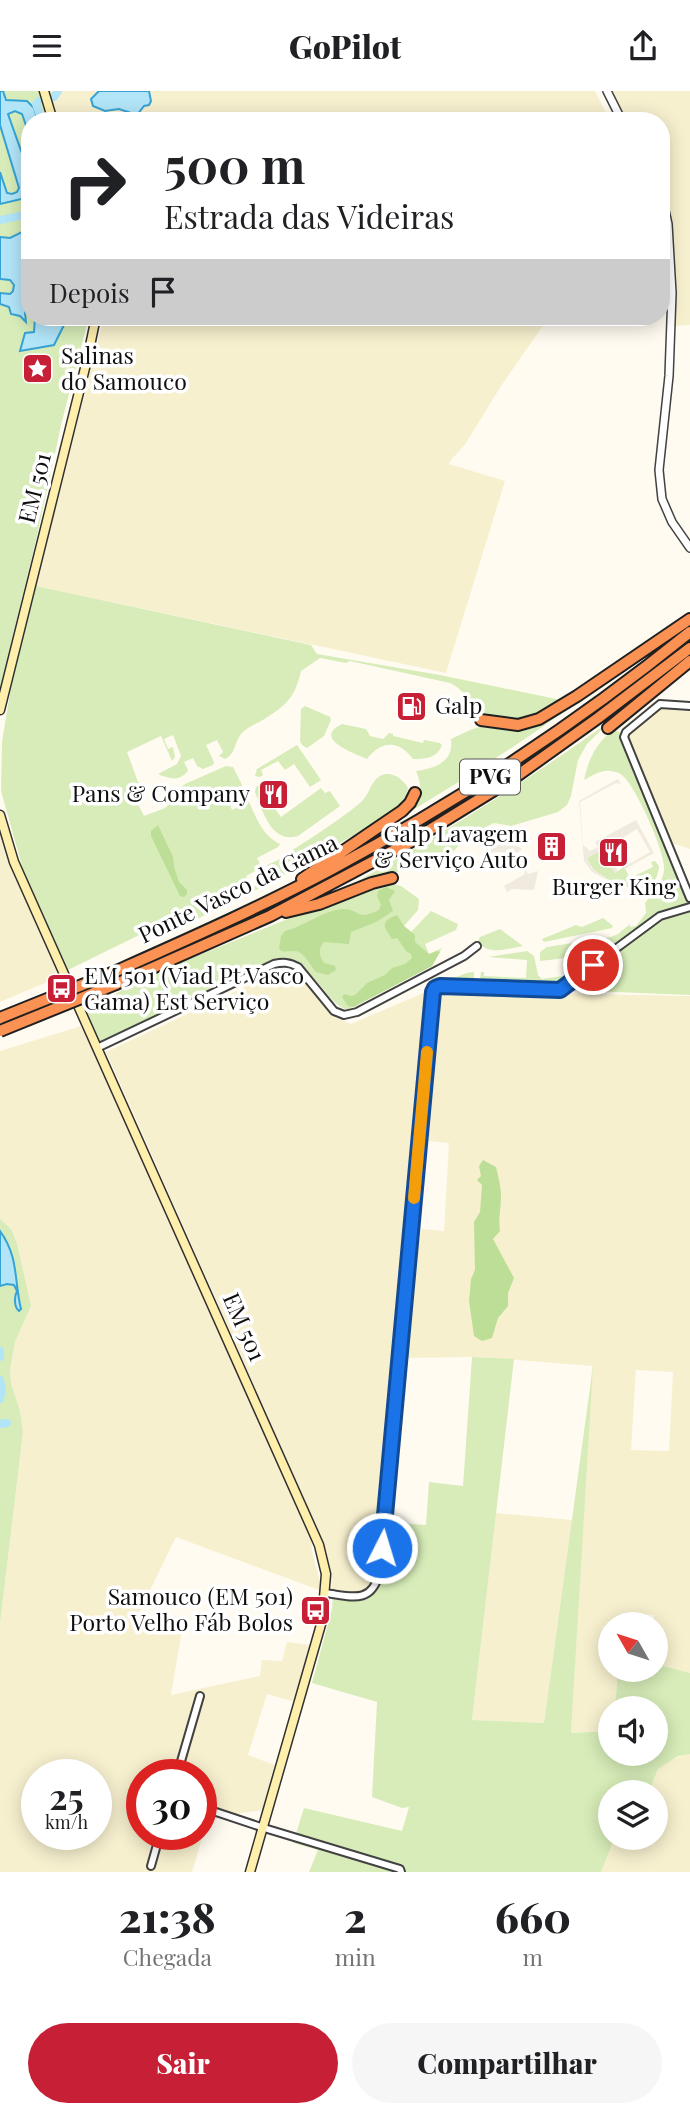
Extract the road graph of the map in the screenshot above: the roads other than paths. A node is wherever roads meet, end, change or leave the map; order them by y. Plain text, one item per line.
1 (44, 91) edge
2 (607, 91) edge
3 (50, 112) edge
4 (618, 112) edge
5 (670, 258) edge
6 (94, 326) edge
7 (690, 548) edge
8 (690, 619) edge
9 (690, 632) edge
10 (690, 648) edge
11 (690, 661) edge
12 (690, 706) edge
13 (0, 709) edge
14 (481, 720) dead end
15 (608, 728) dead end
16 (415, 793) dead end
17 (0, 815) edge
18 (392, 879) dead end
19 (690, 898) edge
20 (274, 899) junction
21 (690, 907) edge
22 (270, 916) junction
23 (477, 946) dead end
24 (0, 1019) edge
25 (0, 1031) edge
26 (97, 1048) junction
27 (325, 1593) junction
28 (200, 1696) dead end
29 (182, 1759) edge
30 (217, 1812) edge
31 (264, 1828) junction
32 (156, 1850) edge
33 (151, 1866) dead end
34 (250, 1872) edge
35 (401, 1872) edge

1 - 3 main road
2 - 4 street
5 - 7 street
6 - 13 main road, EM 501 / EM 501
8 - 14 highway
9 - 20 highway, Ponte Vasco da Gama / PVG
10 - 22 highway, Ponte Vasco da Gama / PVG
11 - 15 highway
12 - 19 street
16 - 20 highway
17 - 26 main road, EM 501 / EM 501
18 - 22 highway
20 - 24 highway, Ponte Vasco da Gama / PVG, bridge
21 - 27 street
22 - 25 highway, Ponte Vasco da Gama / PVG, bridge
23 - 26 street
26 - 27 main road, EM 501 / EM 501
27 - 31 main road, EM 501 / EM 501
28 - 29 street
30 - 31 street
31 - 34 main road, EM 501 / EM 501
31 - 35 street
32 - 33 street

